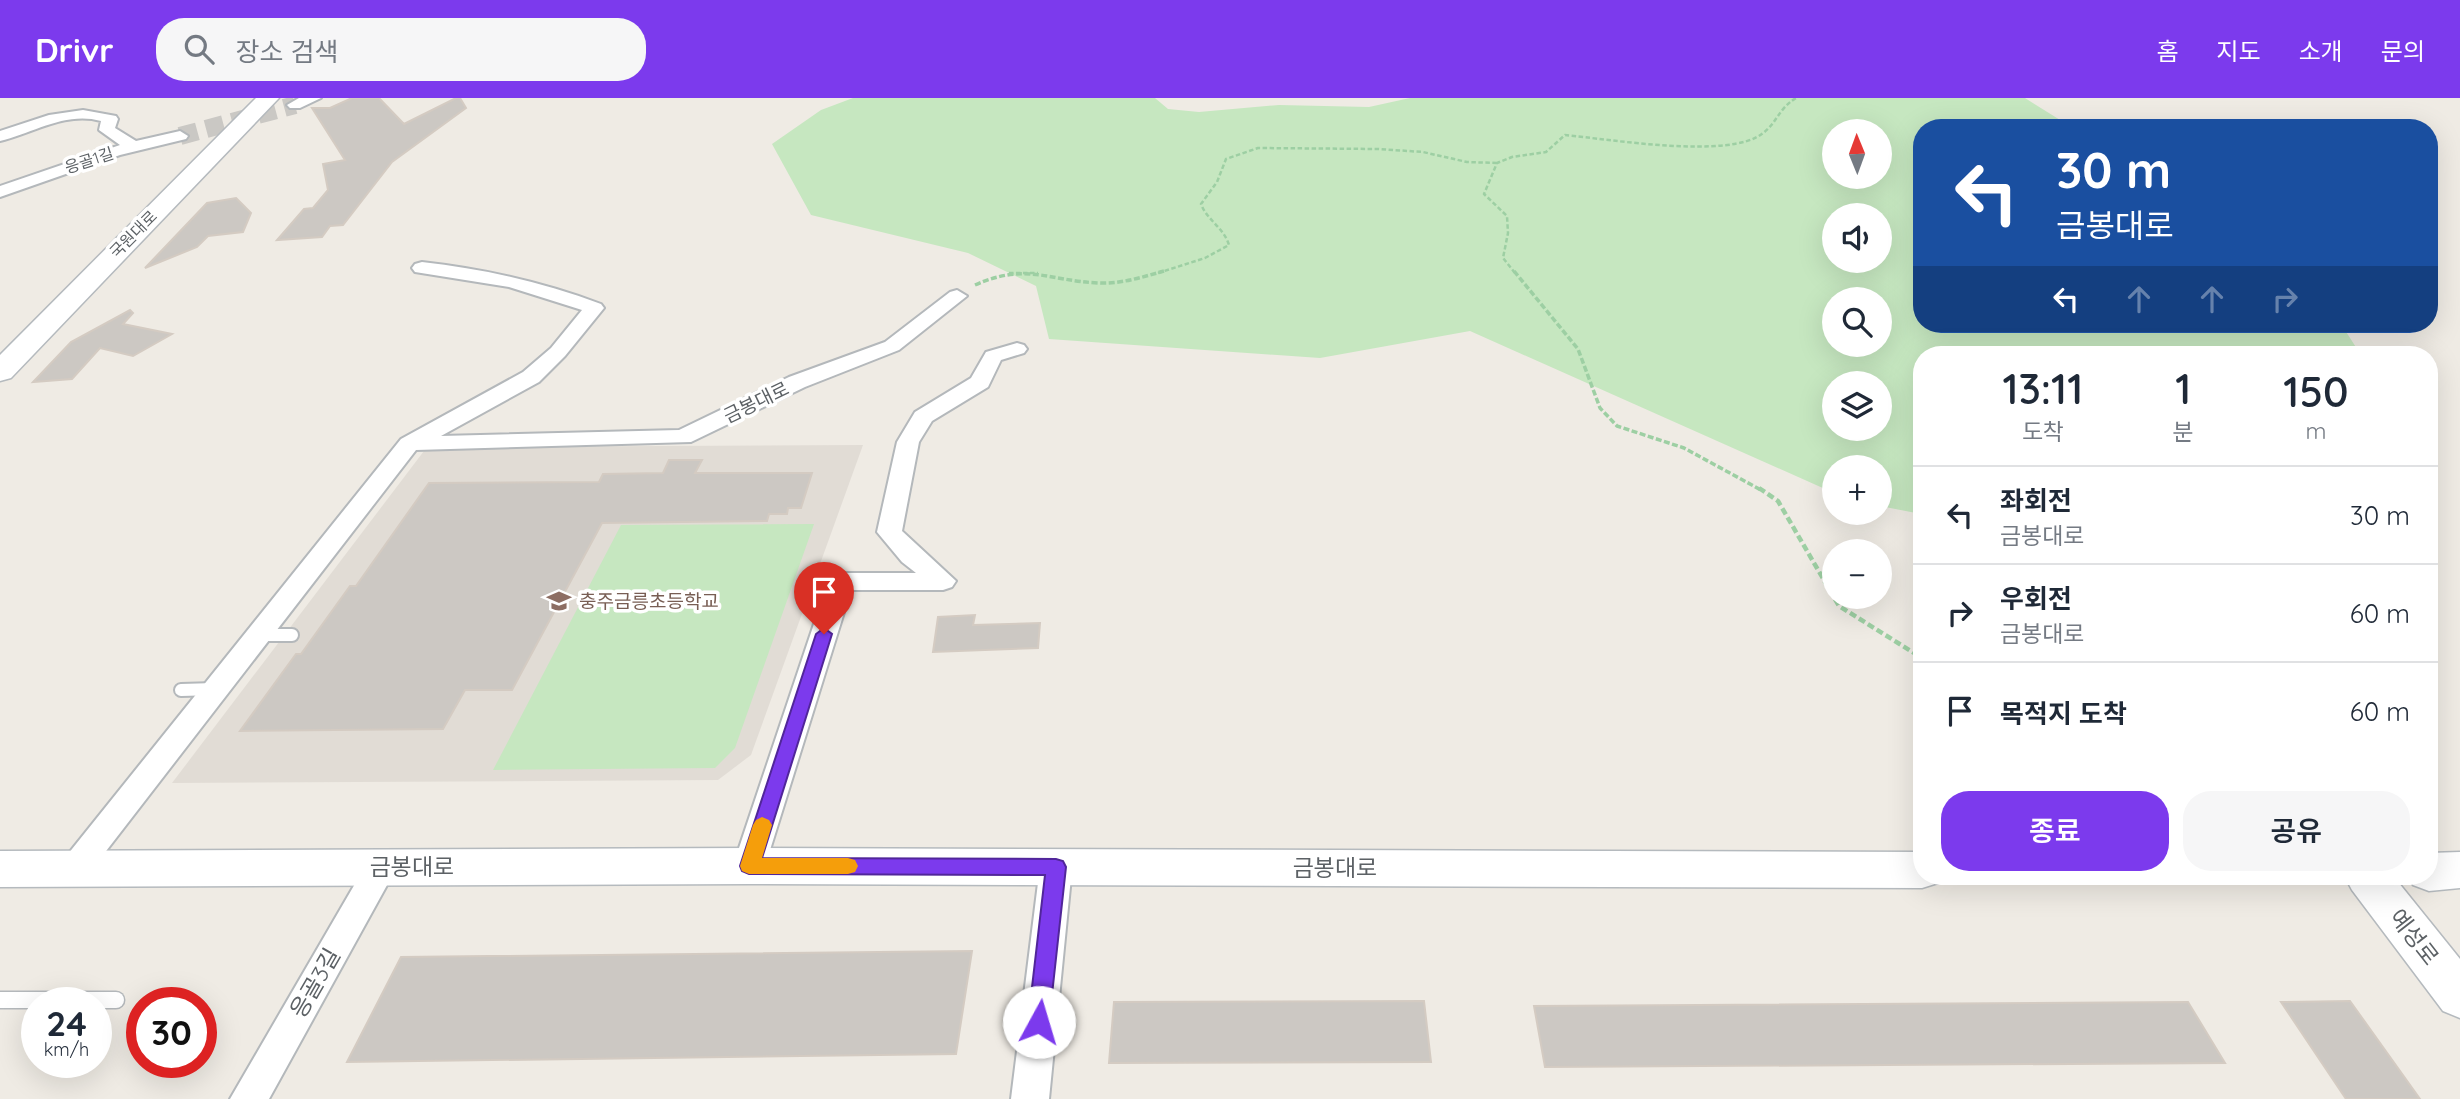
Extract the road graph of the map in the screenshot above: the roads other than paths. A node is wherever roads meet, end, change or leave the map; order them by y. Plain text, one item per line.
1 (268, 98) edge
2 (313, 98) edge
3 (295, 105) tunnel mouth
4 (0, 136) edge
5 (180, 136) tunnel mouth
6 (134, 147) junction
7 (0, 192) edge
8 (422, 268) dead end
9 (957, 296) road end
10 (1017, 349) dead end
11 (0, 372) edge
12 (409, 444) junction
13 (261, 635) junction
14 (292, 635) dead end
15 (219, 688) junction
16 (181, 690) dead end
17 (749, 866) junction
18 (381, 867) junction
19 (1056, 867) junction
20 (75, 868) junction
21 (0, 869) edge
22 (1913, 870) edge
23 (2460, 870) edge
24 (2438, 871) edge
25 (2374, 885) edge
26 (2460, 996) edge
27 (0, 1000) edge
28 (116, 1000) dead end
29 (249, 1099) edge
30 (1030, 1099) edge

1 - 11 street, 국원대로
2 - 3 street
4 - 6 street
5 - 6 street, 응골1길
6 - 7 street, 응골1길
8 - 12 street
9 - 12 street, 금봉대로
10 - 17 street
12 - 13 street
13 - 14 lane
13 - 15 street
15 - 16 lane
15 - 20 street
17 - 18 street, 금봉대로
17 - 19 street, 금봉대로
18 - 20 street, 금봉대로
18 - 29 street, 응골3길
19 - 22 street, 금봉대로
19 - 30 street
20 - 21 street, 금봉대로
23 - 24 street
25 - 26 street, 예성로
27 - 28 lane

